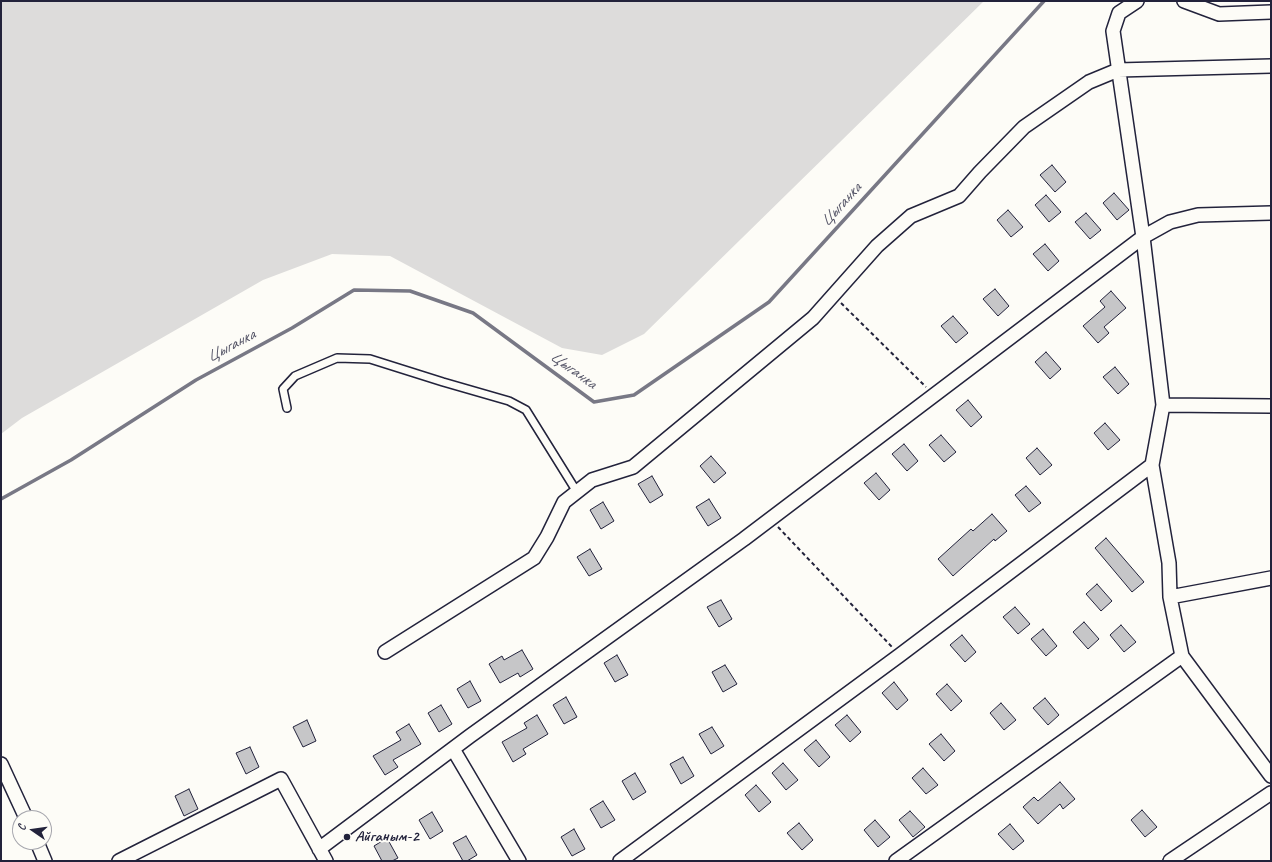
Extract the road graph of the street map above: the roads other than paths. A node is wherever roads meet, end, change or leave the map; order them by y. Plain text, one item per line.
1 (1137, 1) edge
2 (1184, 1) edge
3 (1271, 12) edge
4 (1271, 66) edge
5 (1118, 70) junction
6 (1271, 213) edge
7 (1143, 237) junction
8 (1163, 405) junction
9 (1271, 406) edge
10 (287, 408) dead end
11 (1152, 465) junction
12 (577, 492) junction
13 (1271, 578) edge
14 (1170, 597) junction
15 (385, 652) dead end
16 (1182, 656) junction
17 (453, 749) junction
18 (1, 764) edge
19 (1271, 776) edge
20 (1271, 793) edge
21 (22, 810) edge
22 (40, 850) edge
23 (322, 855) edge
24 (45, 861) edge
25 (119, 861) edge
26 (519, 861) edge
27 (620, 861) edge
28 (896, 861) edge
29 (1170, 861) edge

1 - 5 street
2 - 3 street
4 - 5 street
5 - 7 street
5 - 12 street
6 - 7 street
7 - 8 street
7 - 17 street
8 - 9 street
8 - 11 street
10 - 12 lane
11 - 14 street
11 - 27 street
12 - 15 street
13 - 14 street
14 - 16 street
16 - 19 street
16 - 28 street
17 - 23 street
17 - 26 street
18 - 21 street
20 - 29 street
22 - 24 street
23 - 25 street

